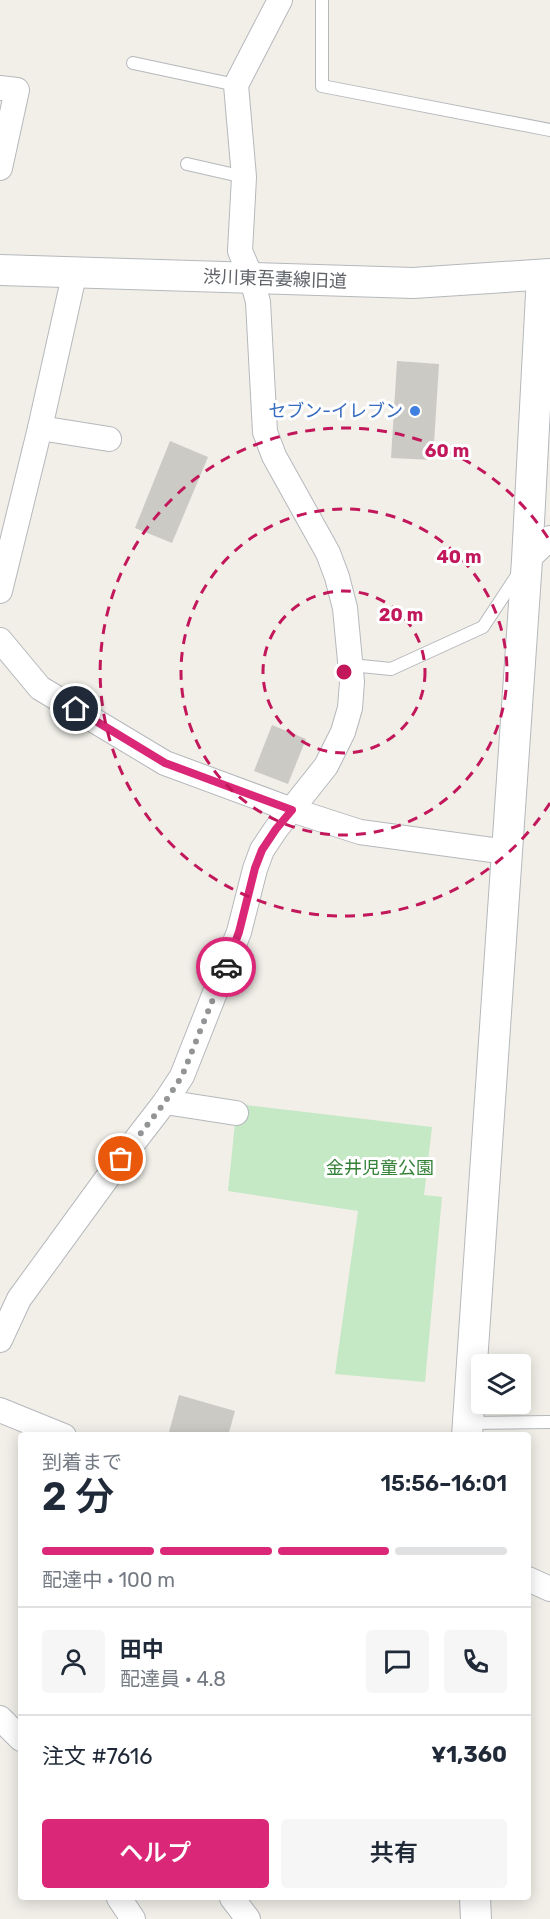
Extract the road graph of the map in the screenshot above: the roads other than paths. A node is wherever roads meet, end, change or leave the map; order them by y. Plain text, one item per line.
1 (280, 0) edge
2 (322, 0) edge
3 (133, 63) dead end
4 (236, 85) junction
5 (0, 88) edge
6 (550, 130) edge
7 (187, 164) dead end
8 (0, 168) edge
9 (244, 177) junction
10 (0, 270) edge
11 (75, 272) junction
12 (546, 275) edge
13 (252, 279) junction
14 (40, 428) junction
15 (109, 439) dead end
16 (550, 538) edge
17 (527, 560) junction
18 (0, 591) edge
19 (0, 639) edge
20 (351, 665) junction
21 (292, 810) junction
22 (507, 852) junction
23 (165, 1102) junction
24 (236, 1113) dead end
25 (0, 1340) edge
26 (0, 1410) edge
27 (550, 1422) edge
28 (468, 1429) edge
29 (54, 1432) edge
30 (531, 1580) edge
31 (550, 1589) edge
32 (0, 1718) edge
33 (18, 1736) edge
34 (120, 1900) edge
35 (234, 1900) edge
36 (475, 1900) edge
37 (133, 1919) edge
38 (248, 1919) edge
39 (476, 1919) edge

1 - 4 street
2 - 6 lane
3 - 4 lane
4 - 9 street
5 - 8 street
7 - 9 lane
9 - 13 street
10 - 11 street, 渋川東吾妻線旧道
11 - 13 street, 渋川東吾妻線旧道
11 - 14 street
12 - 13 street, 渋川東吾妻線旧道
12 - 17 street
13 - 20 street
14 - 15 street
14 - 18 street
16 - 17 street
17 - 20 lane
17 - 22 street
19 - 21 street
20 - 21 street
21 - 22 street
21 - 23 street
22 - 28 street
23 - 24 street
23 - 25 street
26 - 29 street
27 - 28 lane
30 - 31 street
32 - 33 street
34 - 37 street
35 - 38 street
36 - 39 street

